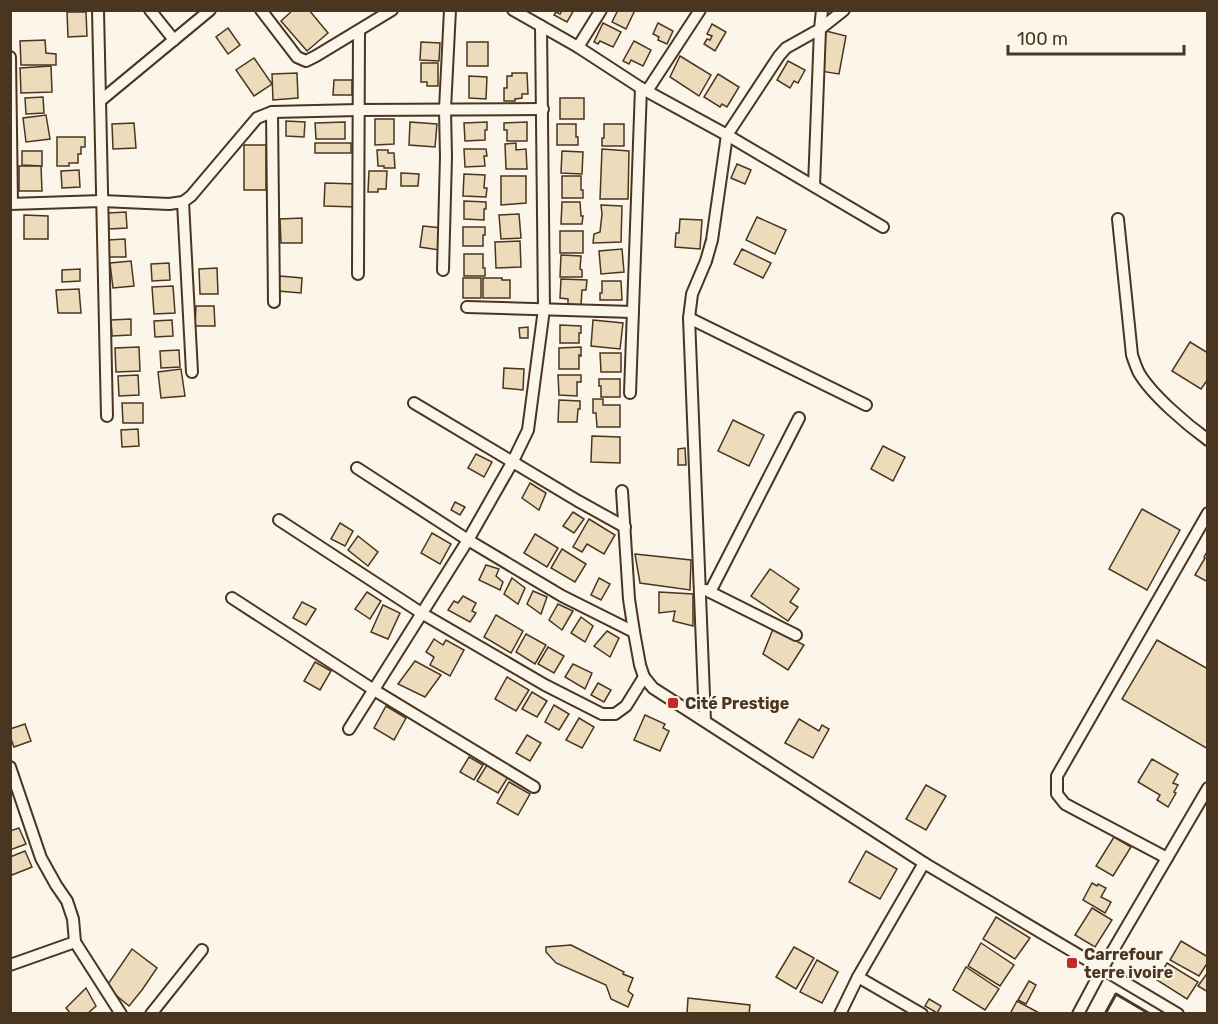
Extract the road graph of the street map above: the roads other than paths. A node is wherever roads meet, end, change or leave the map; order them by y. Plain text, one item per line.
1 (98, 10) edge
2 (150, 10) edge
3 (210, 10) edge
4 (261, 10) edge
5 (392, 10) edge
6 (450, 10) edge
7 (513, 10) edge
8 (601, 10) edge
9 (700, 10) edge
10 (822, 10) edge
11 (844, 10) edge
12 (541, 26) junction
13 (820, 29) junction
14 (359, 31) junction
15 (174, 40) junction
16 (578, 47) junction
17 (10, 57) edge
18 (644, 89) junction
19 (100, 101) junction
20 (445, 109) junction
21 (543, 109) junction
22 (359, 110) junction
23 (272, 112) junction
24 (11, 133) edge
25 (727, 135) junction
26 (814, 186) junction
27 (102, 201) junction
28 (183, 202) junction
29 (11, 204) edge
30 (1118, 219) dead end
31 (883, 227) dead end
32 (443, 270) dead end
33 (358, 274) dead end
34 (274, 302) dead end
35 (467, 307) dead end
36 (544, 309) junction
37 (633, 312) junction
38 (689, 318) junction
39 (192, 372) dead end
40 (630, 393) dead end
41 (414, 403) dead end
42 (866, 405) dead end
43 (107, 416) dead end
44 (799, 418) dead end
45 (1208, 440) edge
46 (513, 462) junction
47 (357, 468) dead end
48 (622, 491) dead end
49 (1208, 513) edge
50 (279, 520) dead end
51 (624, 527) junction
52 (468, 540) junction
53 (700, 587) junction
54 (711, 592) junction
55 (232, 598) dead end
56 (423, 614) junction
57 (634, 632) junction
58 (796, 635) dead end
59 (644, 677) junction
60 (374, 690) junction
61 (705, 720) junction
62 (349, 729) dead end
63 (10, 767) edge
64 (534, 787) dead end
65 (1208, 788) edge
66 (1167, 858) junction
67 (924, 863) junction
68 (75, 942) junction
69 (202, 950) dead end
70 (10, 965) edge
71 (1102, 969) junction
72 (858, 977) junction
73 (121, 1014) edge
74 (151, 1014) edge
75 (840, 1014) edge
76 (922, 1014) edge
77 (1078, 1014) edge
78 (1178, 1014) edge

1 - 19 street
2 - 15 street
3 - 15 street
4 - 14 street
5 - 14 street
6 - 20 street
7 - 12 street
8 - 16 street
9 - 18 street
10 - 13 street
11 - 13 street
12 - 16 street
12 - 21 street
13 - 25 street
13 - 26 street
14 - 22 street
15 - 19 street
16 - 18 street
17 - 24 street
18 - 25 street
18 - 37 street
19 - 27 street
20 - 21 street
20 - 22 street
20 - 32 street
21 - 36 street
22 - 23 street
22 - 33 street
23 - 28 street
23 - 34 street
24 - 29 street
25 - 26 street
25 - 38 street
26 - 31 street
27 - 28 street
27 - 29 street
27 - 43 street
28 - 39 street
30 - 45 street
35 - 36 street
36 - 37 street
36 - 46 street
37 - 40 street
38 - 42 street
38 - 53 street
41 - 46 street
44 - 54 street
46 - 51 street
46 - 52 street
47 - 52 street
48 - 51 street
49 - 66 street
50 - 56 street
51 - 57 street
52 - 56 street
52 - 57 street
53 - 54 street
53 - 61 street
54 - 58 street
55 - 60 street
56 - 59 street
56 - 60 street
57 - 59 street
59 - 61 street
60 - 62 street
60 - 64 street
61 - 67 street
63 - 68 street
65 - 66 street
66 - 71 street
67 - 71 street
67 - 72 street
68 - 70 street
68 - 73 street
69 - 74 street
71 - 77 street
71 - 78 street
72 - 75 street
72 - 76 street

